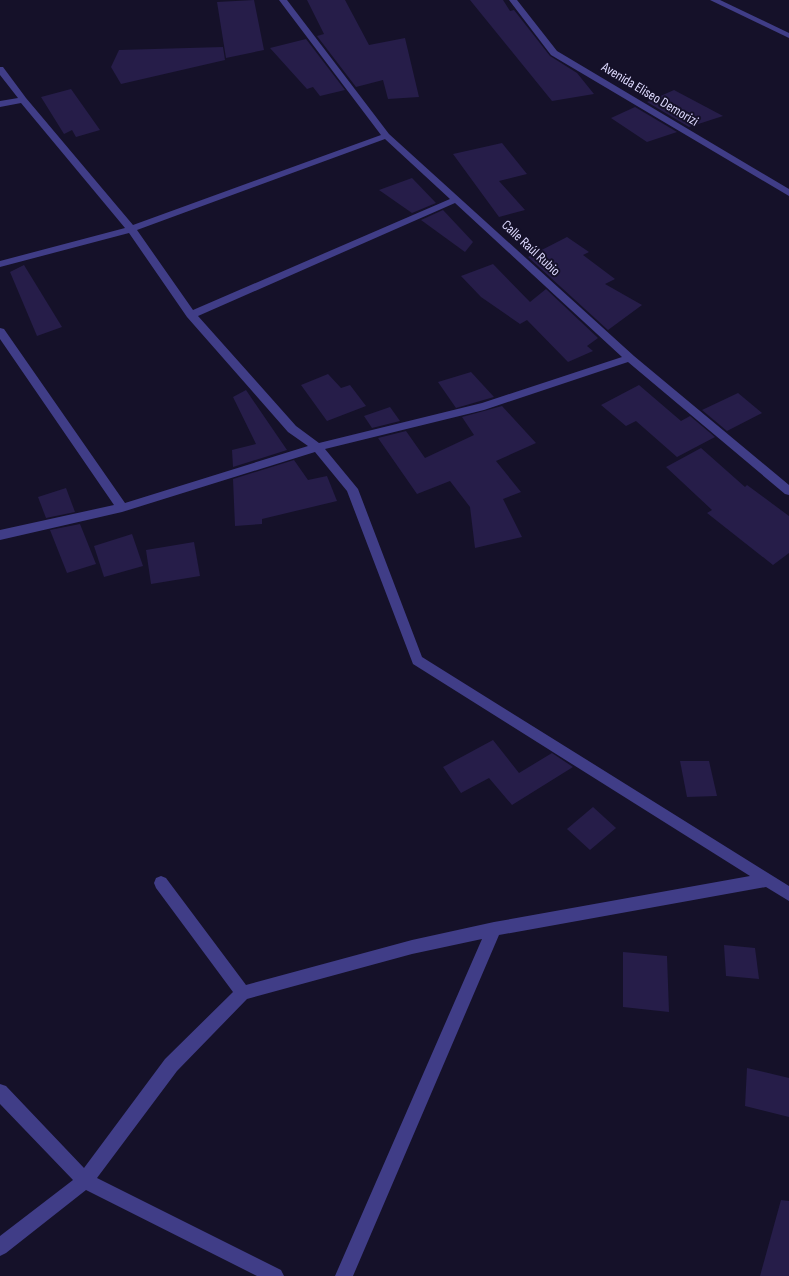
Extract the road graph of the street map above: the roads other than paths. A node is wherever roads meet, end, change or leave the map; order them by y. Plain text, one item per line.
1 (283, 0) edge
2 (513, 0) edge
3 (714, 0) edge
4 (789, 36) edge
5 (0, 69) edge
6 (23, 100) junction
7 (0, 104) edge
8 (386, 136) junction
9 (789, 193) edge
10 (457, 199) junction
11 (131, 229) junction
12 (0, 264) edge
13 (191, 316) junction
14 (0, 331) edge
15 (630, 358) junction
16 (317, 447) junction
17 (789, 491) edge
18 (122, 508) junction
19 (0, 535) edge
20 (768, 880) junction
21 (161, 883) dead end
22 (789, 894) edge
23 (494, 929) junction
24 (243, 994) junction
25 (0, 1092) edge
26 (85, 1181) junction
27 (0, 1247) edge
28 (275, 1276) edge
29 (344, 1276) edge

1 - 8 street, Calle Raúl Rubio
2 - 9 street, Avenida Eliseo Demorizi
3 - 4 street
5 - 6 street
6 - 7 street
6 - 11 street
8 - 10 street, Calle Raúl Rubio
8 - 11 street
10 - 13 street
10 - 15 street, Calle Raúl Rubio
11 - 12 street
11 - 13 street
13 - 16 street
14 - 18 street
15 - 16 street
15 - 17 street, Calle Raúl Rubio
16 - 18 street
16 - 20 street
18 - 19 street
20 - 22 street
20 - 23 street
21 - 24 street
23 - 24 street
23 - 29 street
24 - 26 street
25 - 26 street
26 - 27 street
26 - 28 street

